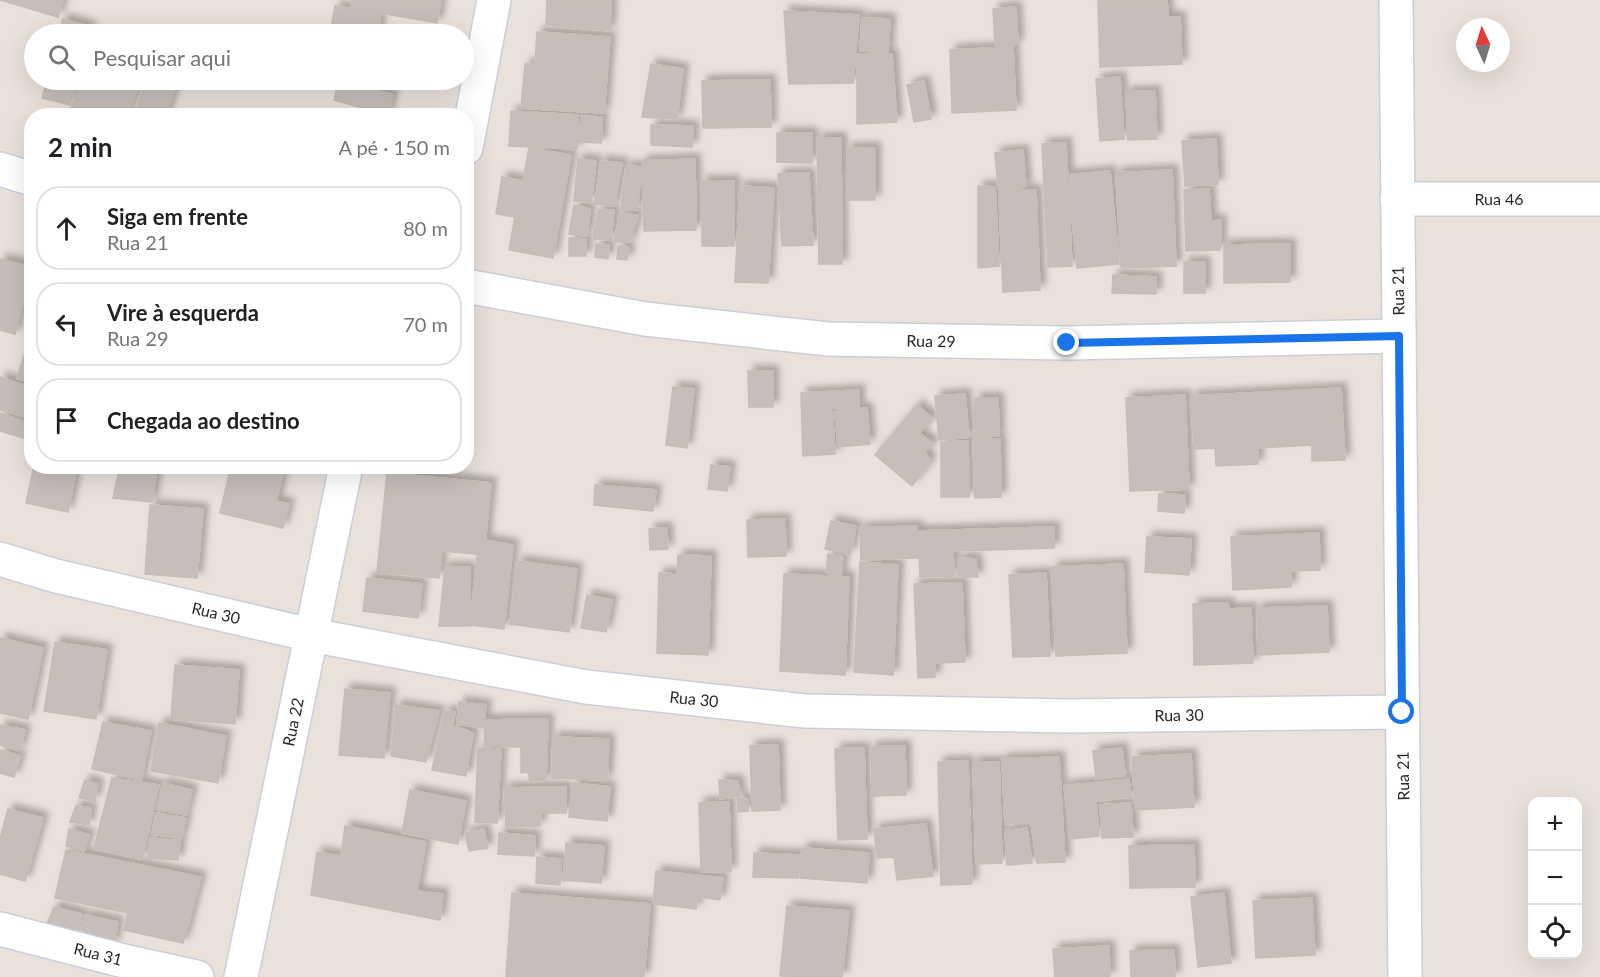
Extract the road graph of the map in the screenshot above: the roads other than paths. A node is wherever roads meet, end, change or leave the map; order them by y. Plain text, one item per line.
1 (495, 0) edge
2 (1396, 0) edge
3 (474, 108) edge
4 (0, 169) edge
5 (24, 176) edge
6 (1397, 199) junction
7 (1600, 199) edge
8 (474, 287) edge
9 (1399, 336) junction
10 (344, 474) edge
11 (0, 559) edge
12 (311, 635) junction
13 (1402, 712) junction
14 (0, 929) edge
15 (197, 977) edge
16 (241, 977) edge
17 (1405, 977) edge

1 - 3 street
2 - 6 street, Rua 21
4 - 5 street
6 - 7 street, Rua 46
6 - 9 street, Rua 21
8 - 9 street, Rua 29
9 - 13 street, Rua 21
10 - 12 street, Rua 22
11 - 12 street, Rua 30
12 - 13 street, Rua 30
12 - 16 street, Rua 22
13 - 17 street, Rua 21
14 - 15 street, Rua 31

